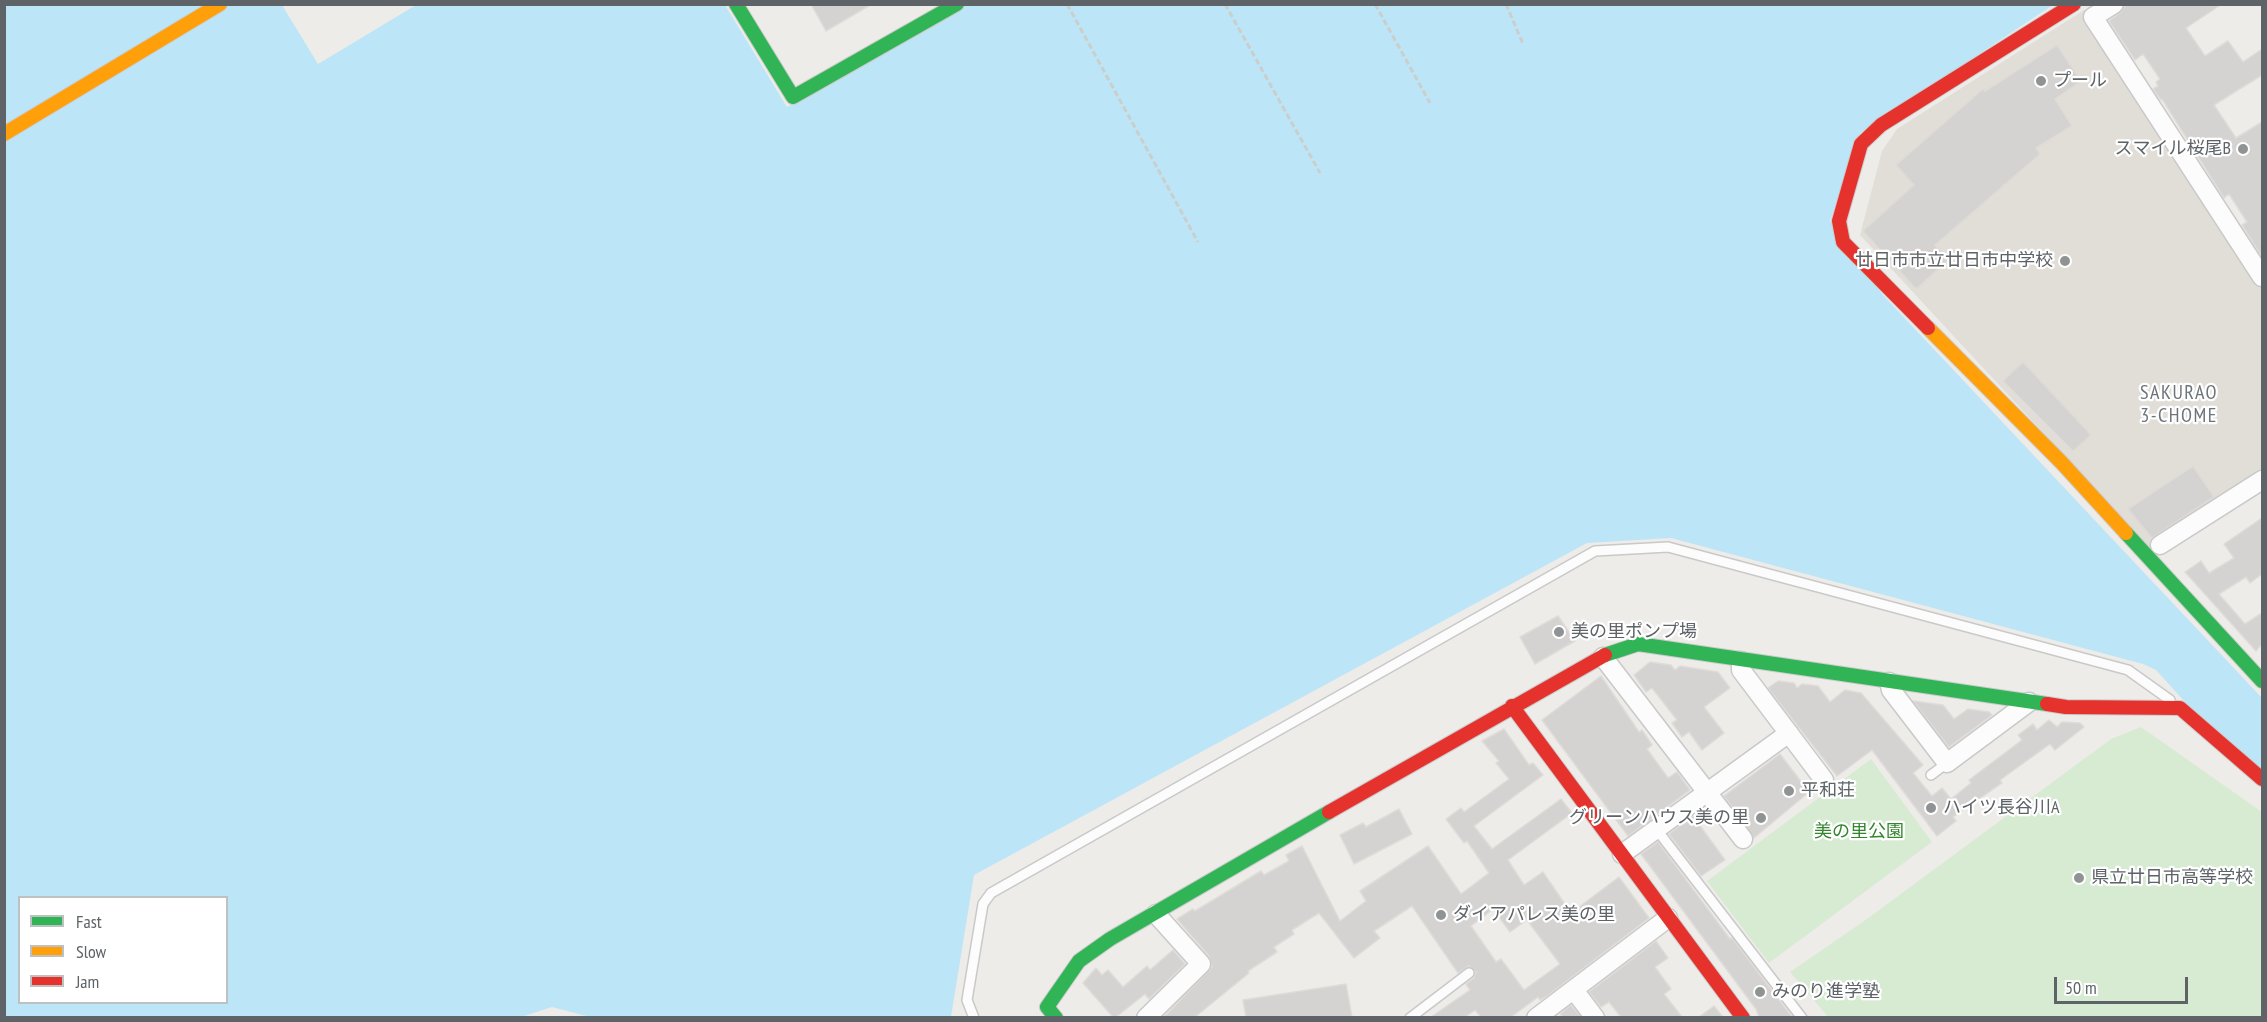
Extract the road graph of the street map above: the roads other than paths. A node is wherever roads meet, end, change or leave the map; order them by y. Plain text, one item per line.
1 (220, 4) edge
2 (736, 4) edge
3 (957, 4) edge
4 (2074, 4) edge
5 (2114, 4) edge
6 (4, 134) edge
7 (2262, 277) edge
8 (2262, 480) edge
9 (2160, 545) dead end
10 (1603, 657) junction
11 (1741, 661) junction
12 (2262, 681) edge
13 (1889, 682) junction
14 (2029, 702) junction
15 (1512, 706) junction
16 (2180, 708) junction
17 (1789, 733) junction
18 (1947, 763) junction
19 (1931, 775) dead end
20 (2262, 779) edge
21 (1824, 780) dead end
22 (1707, 793) junction
23 (1657, 830) junction
24 (1743, 838) dead end
25 (1622, 854) junction
26 (1156, 914) junction
27 (1668, 918) junction
28 (1469, 974) dead end
29 (1574, 990) junction
30 (1048, 1014) edge
31 (974, 1017) edge
32 (1146, 1017) edge
33 (1410, 1017) edge
34 (1536, 1017) edge
35 (1595, 1017) edge
36 (1743, 1017) edge
37 (1802, 1017) edge

1 - 6 street
2 - 3 street
4 - 12 street
5 - 7 street
8 - 9 street
10 - 11 street
10 - 15 street
10 - 22 street
11 - 13 street
11 - 17 street
13 - 14 street
13 - 18 street
14 - 16 street
14 - 18 street
15 - 25 street
15 - 26 street
16 - 20 street
16 - 31 lane
17 - 21 street
17 - 22 street
18 - 19 lane
22 - 23 street
22 - 24 street
23 - 25 street
23 - 37 lane
25 - 27 street
26 - 30 street
26 - 32 street
27 - 29 street
27 - 36 street
28 - 33 lane
29 - 34 street
29 - 35 street

